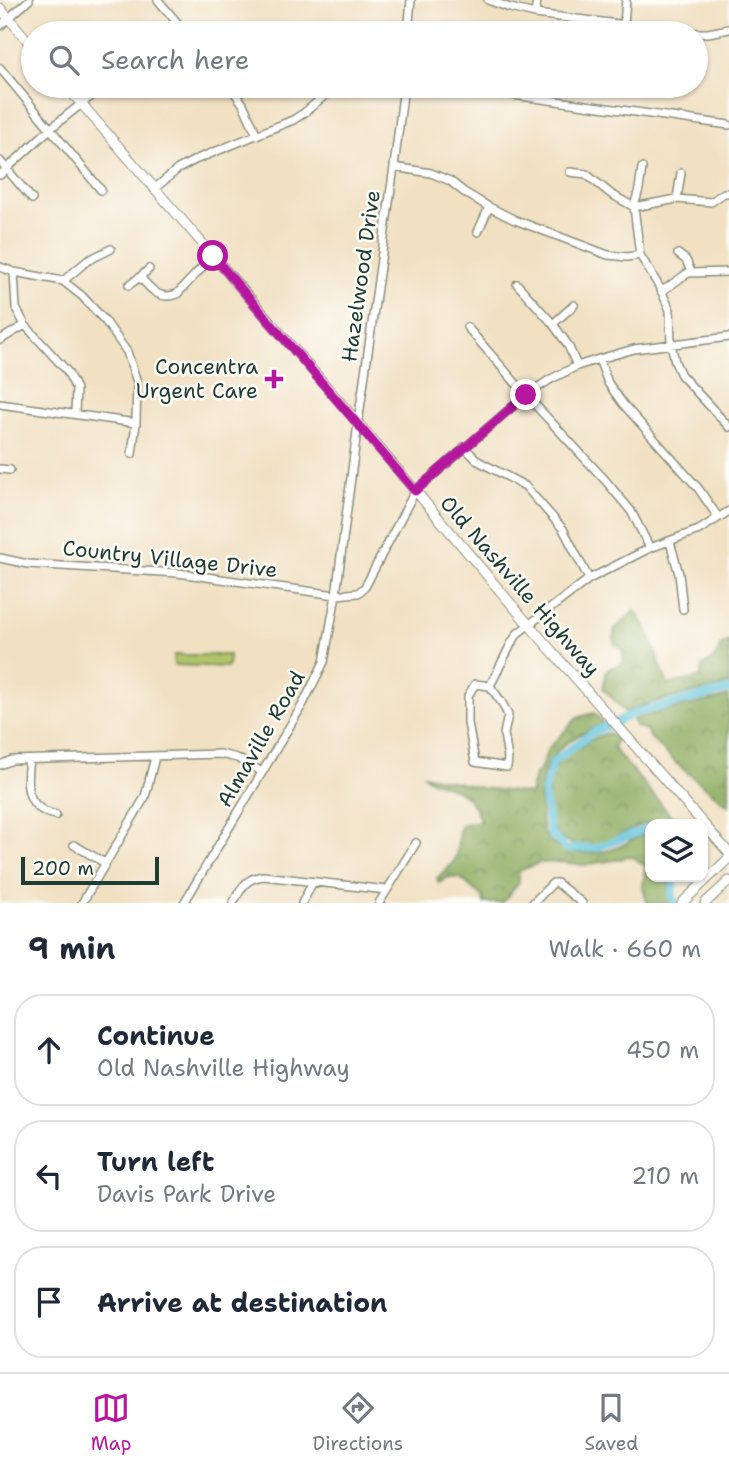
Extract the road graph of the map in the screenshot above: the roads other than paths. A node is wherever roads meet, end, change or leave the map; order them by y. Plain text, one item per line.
1 (29, 0) edge
2 (158, 0) edge
3 (411, 0) edge
4 (488, 0) edge
5 (537, 0) edge
6 (626, 0) edge
7 (0, 8) edge
8 (535, 14) junction
9 (9, 18) junction
10 (176, 21) edge
11 (409, 21) edge
12 (597, 21) edge
13 (624, 21) edge
14 (0, 26) edge
15 (729, 29) edge
16 (21, 32) edge
17 (708, 33) edge
18 (0, 68) edge
19 (21, 93) edge
20 (26, 98) edge
21 (77, 98) edge
22 (89, 98) edge
23 (239, 98) edge
24 (322, 98) edge
25 (403, 98) edge
26 (535, 98) edge
27 (82, 104) junction
28 (729, 125) edge
29 (51, 128) junction
30 (257, 135) junction
31 (0, 161) edge
32 (394, 167) junction
33 (642, 168) dead end
34 (7, 169) junction
35 (570, 172) dead end
36 (681, 173) dead end
37 (0, 175) edge
38 (155, 189) junction
39 (101, 190) dead end
40 (729, 193) edge
41 (32, 199) dead end
42 (677, 199) junction
43 (489, 207) junction
44 (634, 207) junction
45 (478, 232) dead end
46 (111, 249) dead end
47 (678, 254) dead end
48 (640, 255) junction
49 (213, 256) junction
50 (0, 267) edge
51 (149, 269) dead end
52 (15, 272) junction
53 (691, 272) junction
54 (729, 272) edge
55 (141, 276) junction
56 (62, 281) junction
57 (517, 284) dead end
58 (130, 285) dead end
59 (662, 291) junction
60 (574, 305) dead end
61 (553, 324) junction
62 (24, 325) junction
63 (467, 327) dead end
64 (729, 337) edge
65 (0, 340) edge
66 (671, 344) junction
67 (599, 359) junction
68 (577, 366) junction
69 (526, 395) junction
70 (0, 404) edge
71 (75, 414) junction
72 (358, 423) junction
73 (136, 424) junction
74 (729, 428) edge
75 (464, 447) junction
76 (132, 454) dead end
77 (0, 469) edge
78 (10, 470) dead end
79 (415, 491) junction
80 (729, 511) edge
81 (718, 517) junction
82 (670, 542) junction
83 (650, 548) junction
84 (0, 558) edge
85 (589, 579) junction
86 (336, 595) junction
87 (683, 609) dead end
88 (529, 625) junction
89 (490, 686) junction
90 (155, 757) junction
91 (29, 760) junction
92 (0, 765) edge
93 (262, 772) junction
94 (56, 815) dead end
95 (416, 843) dead end
96 (74, 845) dead end
97 (729, 856) edge
98 (106, 863) junction
99 (729, 881) edge
100 (313, 882) junction
101 (387, 890) junction
102 (576, 901) edge
103 (82, 903) edge
104 (184, 903) edge
105 (233, 903) edge
106 (303, 903) edge
107 (379, 903) edge
108 (533, 903) edge
109 (682, 903) edge
110 (705, 903) edge

1 - 9 street
2 - 10 street
3 - 11 street
4 - 8 street
5 - 8 street
6 - 13 street
7 - 9 main road
8 - 12 street
9 - 14 street
9 - 16 main road
15 - 17 street
18 - 19 street
20 - 29 street
21 - 27 main road, Old Nashville Highway
22 - 27 street
23 - 30 street
24 - 30 street
25 - 32 street, Hazelwood Drive
26 - 28 street
27 - 29 street
27 - 38 main road, Old Nashville Highway
29 - 34 street
29 - 39 street
30 - 38 street
31 - 34 street
32 - 43 street
32 - 72 street, Hazelwood Drive
33 - 44 street
34 - 37 street
34 - 41 street
35 - 44 street
36 - 42 street
38 - 49 main road, Old Nashville Highway
40 - 42 street
42 - 44 street
43 - 45 street
43 - 48 street
44 - 48 street
46 - 56 street
47 - 53 street
48 - 59 street
49 - 55 street
49 - 72 main road, Old Nashville Highway
50 - 52 street
51 - 55 street
52 - 56 street
52 - 62 street
53 - 54 street
53 - 59 street
55 - 58 street
56 - 73 street
57 - 61 street
59 - 66 street
60 - 61 street
61 - 68 street
62 - 65 street
62 - 71 street
63 - 69 street
64 - 66 street
66 - 67 street
66 - 74 street
67 - 68 street
67 - 81 street
68 - 69 street
69 - 75 street
69 - 83 street
70 - 71 street
71 - 73 street
72 - 79 main road, Old Nashville Highway
72 - 86 street, Hazelwood Drive
73 - 76 street
75 - 79 street
75 - 85 street
77 - 78 street
79 - 86 street
79 - 88 main road, Old Nashville Highway
80 - 81 street
81 - 82 street
82 - 83 street
82 - 87 street
83 - 85 street
84 - 86 street, Country Village Drive
85 - 88 street
86 - 93 street, Almaville Road
88 - 89 street
88 - 97 main road, Old Nashville Highway
89 - 89 street
90 - 91 street
90 - 93 street
90 - 98 street
91 - 92 street
91 - 94 street
93 - 104 street, Almaville Road
95 - 101 street
96 - 98 street
97 - 109 main road
98 - 103 street
99 - 110 main road
100 - 101 street
100 - 105 street
100 - 106 street
101 - 107 street
102 - 108 street

